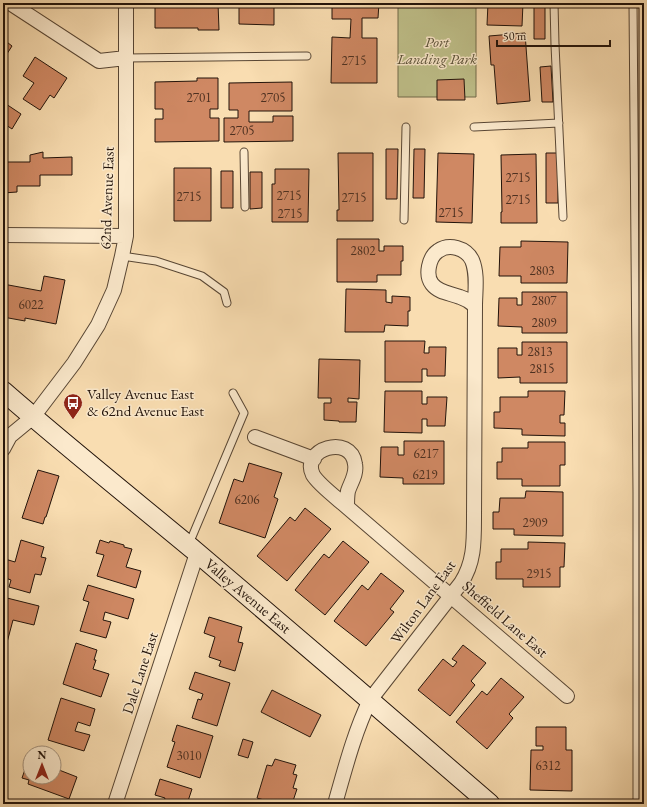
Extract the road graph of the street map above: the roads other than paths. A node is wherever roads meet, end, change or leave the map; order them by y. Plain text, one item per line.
1 (10, 3) edge
2 (126, 3) edge
3 (554, 3) edge
4 (633, 3) edge
5 (307, 56) dead end
6 (126, 58) junction
7 (559, 124) junction
8 (406, 127) dead end
9 (474, 127) dead end
10 (244, 152) dead end
11 (245, 207) dead end
12 (563, 217) dead end
13 (404, 220) dead end
14 (3, 235) edge
15 (126, 236) junction
16 (122, 256) junction
17 (227, 303) dead end
18 (475, 306) dead end
19 (3, 391) edge
20 (233, 394) dead end
21 (33, 417) junction
22 (255, 437) dead end
23 (3, 449) edge
24 (314, 459) junction
25 (641, 493) edge
26 (347, 507) junction
27 (193, 549) junction
28 (451, 596) junction
29 (567, 696) dead end
30 (370, 700) junction
31 (115, 804) edge
32 (335, 804) edge
33 (490, 804) edge
34 (637, 804) edge

1 - 6 street
2 - 6 street, 62nd Avenue East
3 - 7 lane
4 - 25 lane
5 - 6 lane
6 - 15 street, 62nd Avenue East
7 - 9 lane
7 - 12 lane
8 - 13 lane
10 - 11 lane
14 - 15 street
15 - 16 street, 62nd Avenue East
16 - 17 lane
16 - 21 street, 62nd Avenue East
18 - 28 street, Wilton Lane East
19 - 21 main road, Valley Avenue East
20 - 27 lane
21 - 23 street
21 - 27 main road, Valley Avenue East
22 - 24 street
24 - 26 street, Sheffield Lane East
24 - 26 street
25 - 34 lane
26 - 28 street, Sheffield Lane East
27 - 30 main road, Valley Avenue East
27 - 31 street, Dale Lane East
28 - 29 street, Sheffield Lane East
28 - 30 street, Wilton Lane East
30 - 32 street, Wilton Lane East
30 - 33 main road, Valley Avenue East

